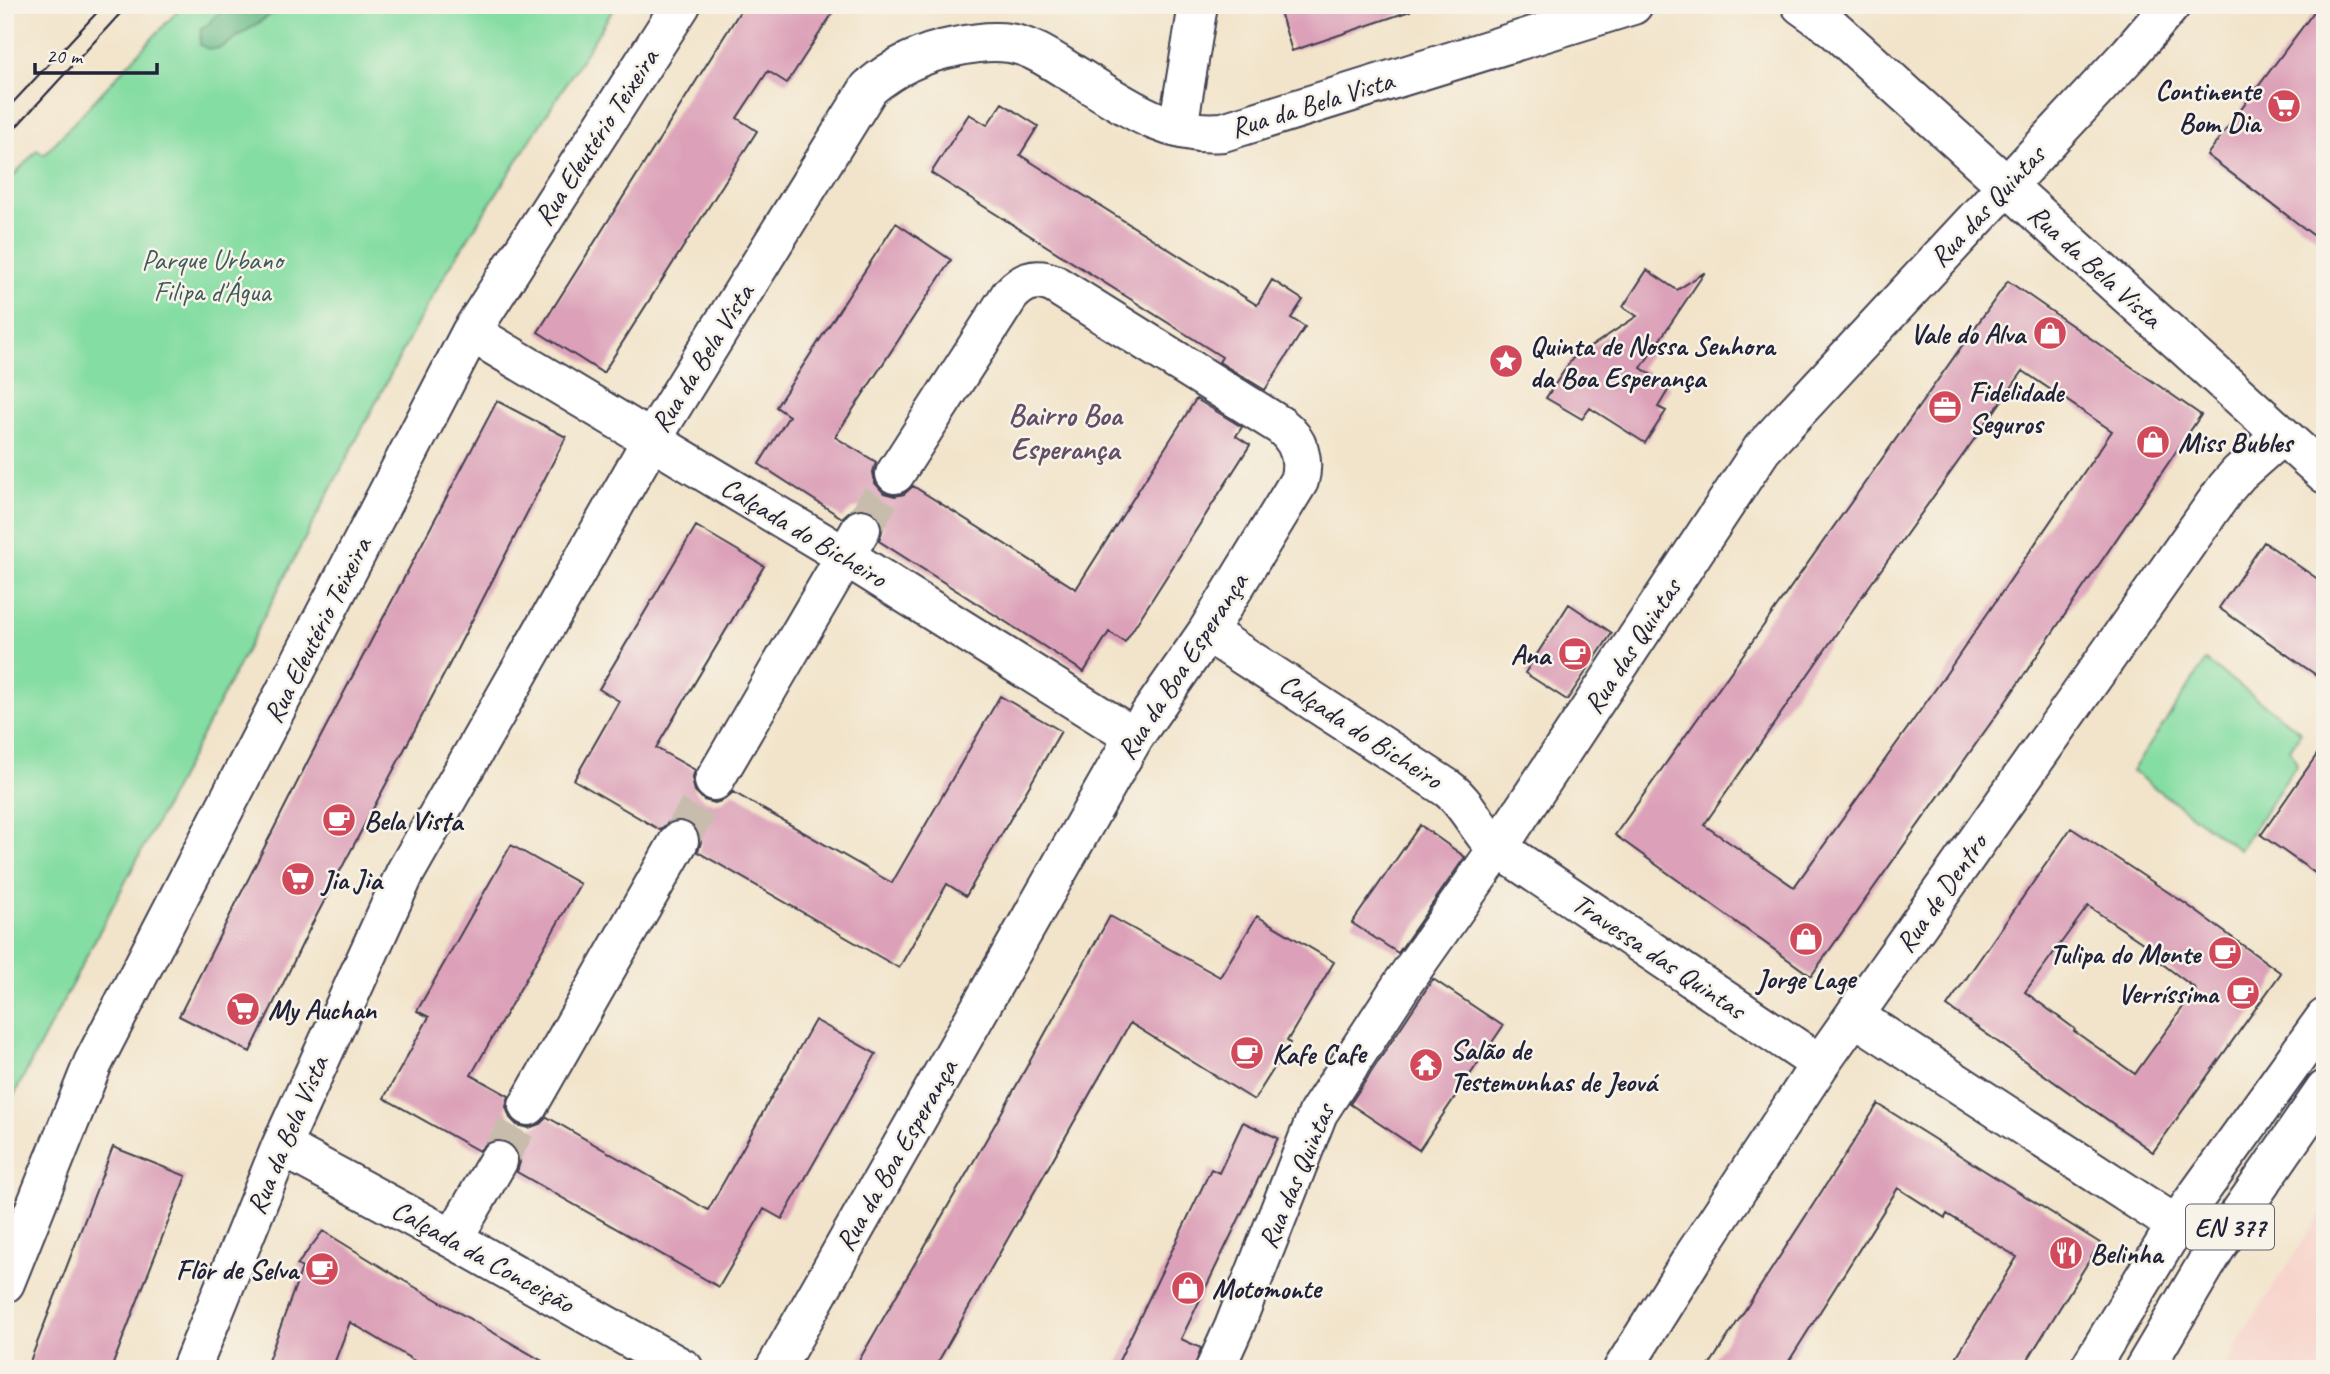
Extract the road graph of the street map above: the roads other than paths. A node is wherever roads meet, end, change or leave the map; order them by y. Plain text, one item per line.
1 (681, 5) edge
2 (1198, 5) edge
3 (1633, 5) edge
4 (1801, 5) edge
5 (2171, 5) edge
6 (1178, 128) junction
7 (2007, 186) junction
8 (471, 332) junction
9 (2282, 435) junction
10 (652, 439) junction
11 (895, 474) tunnel mouth
12 (2325, 474) edge
13 (853, 543) junction
14 (1207, 632) junction
15 (1134, 737) junction
16 (714, 781) tunnel mouth
17 (679, 841) tunnel mouth
18 (1498, 848) junction
19 (1854, 1016) junction
20 (2325, 1018) edge
21 (1820, 1064) junction
22 (2325, 1090) edge
23 (528, 1106) tunnel mouth
24 (281, 1146) junction
25 (498, 1161) tunnel mouth
26 (2176, 1225) junction
27 (453, 1239) junction
28 (5, 1283) edge
29 (191, 1369) edge
30 (684, 1369) edge
31 (775, 1369) edge
32 (1215, 1369) edge
33 (1623, 1369) edge
34 (2089, 1369) edge
35 (2144, 1369) edge

1 - 8 street, Rua Eleutério Teixeira
2 - 6 street
3 - 6 street, Rua da Bela Vista
4 - 7 street, Rua da Bela Vista
5 - 7 street, Rua das Quintas
6 - 10 street, Rua da Bela Vista
7 - 9 street, Rua da Bela Vista
7 - 18 street, Rua das Quintas
8 - 10 street, Calçada do Bicheiro
8 - 28 street, Rua Eleutério Teixeira
9 - 12 street, Rua da Bela Vista
9 - 19 street, Rua de Dentro
10 - 13 street, Calçada do Bicheiro
10 - 24 street, Rua da Bela Vista
11 - 14 street, Rua da Boa Esperança
13 - 15 street, Calçada do Bicheiro
13 - 16 street
14 - 15 street, Rua da Boa Esperança
14 - 18 street, Calçada do Bicheiro
15 - 31 street, Rua da Boa Esperança
17 - 23 street
18 - 21 street, Travessa das Quintas
18 - 32 street, Rua das Quintas
19 - 21 street, Rua de Dentro
19 - 26 street
20 - 26 street, EN 377
21 - 33 street, Rua de Dentro
22 - 35 street, EN 377
24 - 27 street, Calçada da Conceição
24 - 29 street, Rua da Bela Vista
25 - 27 street
26 - 34 street, EN 377
27 - 30 street, Calçada da Conceição

